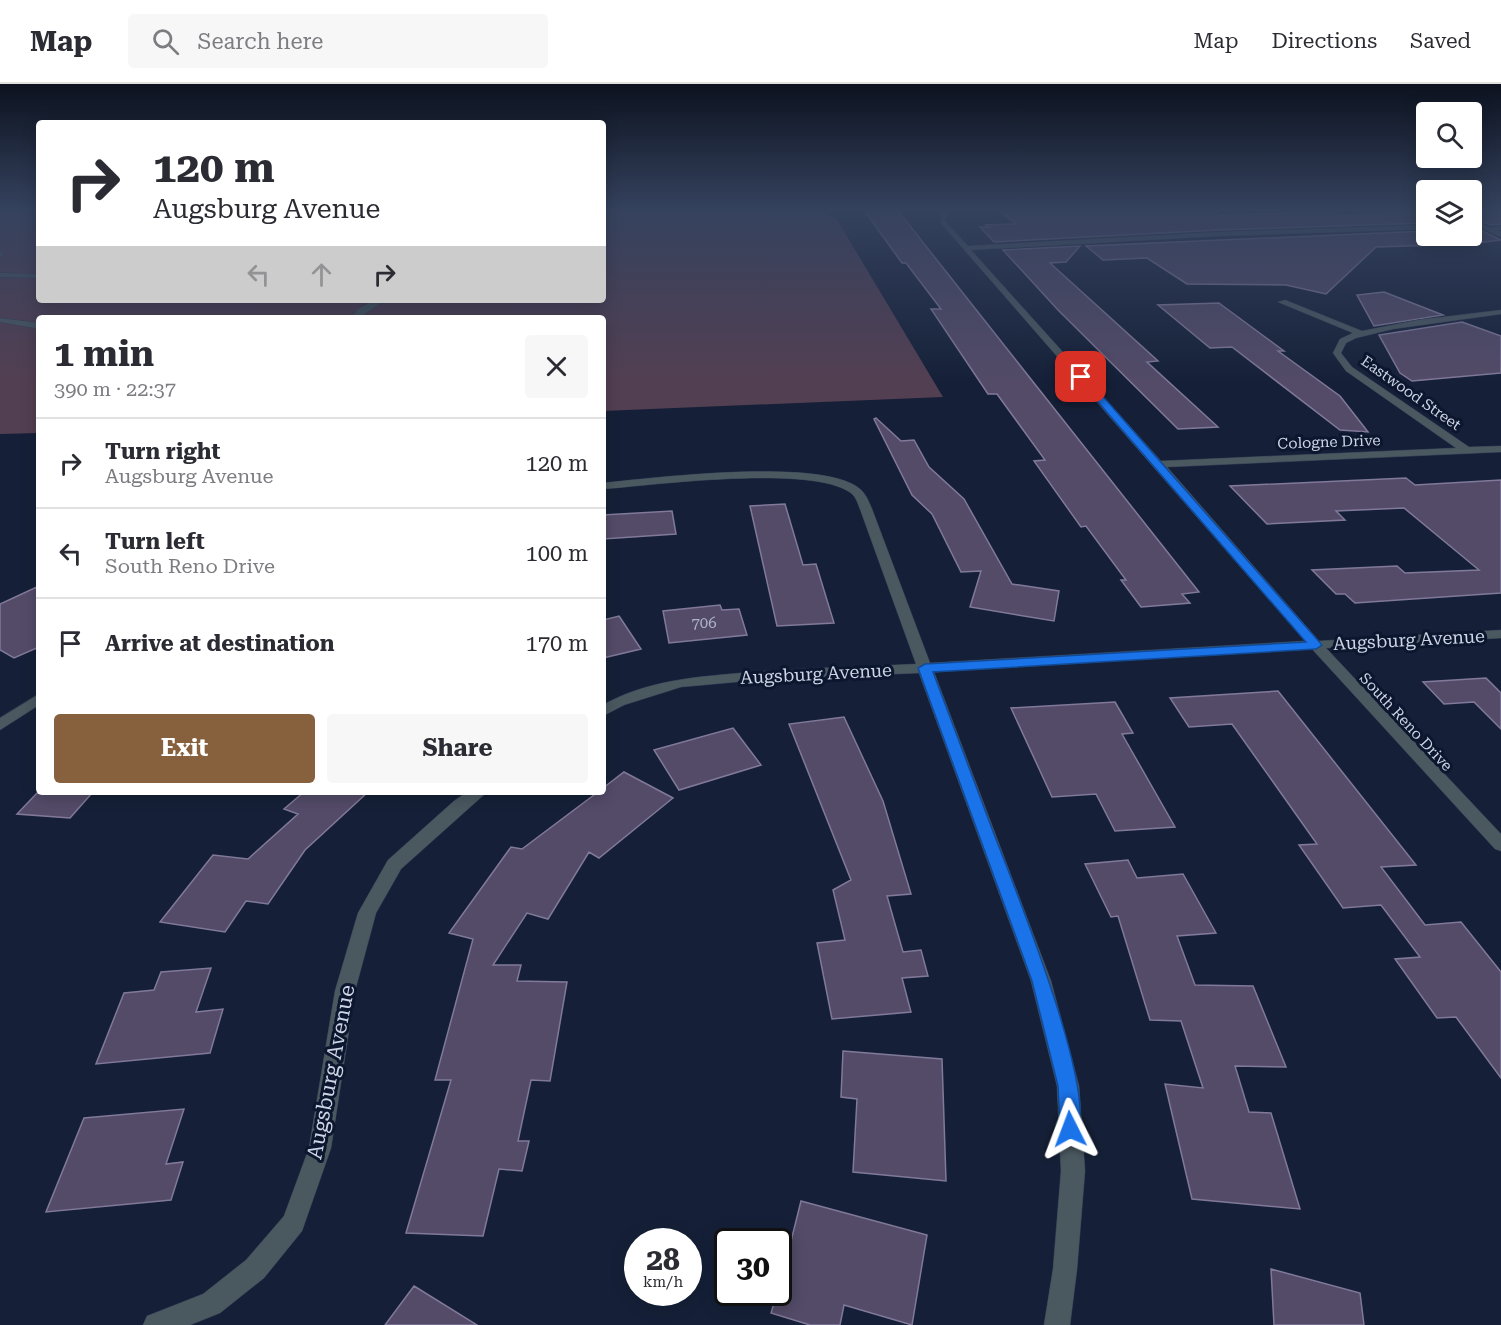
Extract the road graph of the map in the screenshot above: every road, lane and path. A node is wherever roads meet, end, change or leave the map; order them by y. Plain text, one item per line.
1 (983, 267) edge
2 (0, 275) edge
3 (36, 276) edge
4 (1282, 302) dead end
5 (376, 303) edge
6 (1501, 312) edge
7 (358, 315) edge
8 (0, 320) edge
9 (36, 326) edge
10 (1360, 333) junction
11 (1501, 449) edge
12 (1468, 451) junction
13 (1159, 464) junction
14 (606, 486) edge
15 (1501, 634) edge
16 (1316, 645) junction
17 (925, 668) junction
18 (36, 701) edge
19 (606, 709) edge
20 (0, 725) edge
21 (475, 795) edge
22 (1501, 845) edge
23 (156, 1325) edge
24 (1057, 1325) edge

1 - 13 street, South Reno Drive
2 - 3 street
4 - 10 street
5 - 7 street
6 - 10 street, Eastwood Street
8 - 9 street
10 - 12 street, Eastwood Street
11 - 12 street, Cologne Drive
12 - 13 street, Cologne Drive
13 - 16 street, South Reno Drive
14 - 17 street
15 - 16 street, Augsburg Avenue
16 - 17 street, Augsburg Avenue
16 - 22 street, South Reno Drive
17 - 19 street, Augsburg Avenue
17 - 24 street
18 - 20 street
21 - 23 street, Augsburg Avenue

